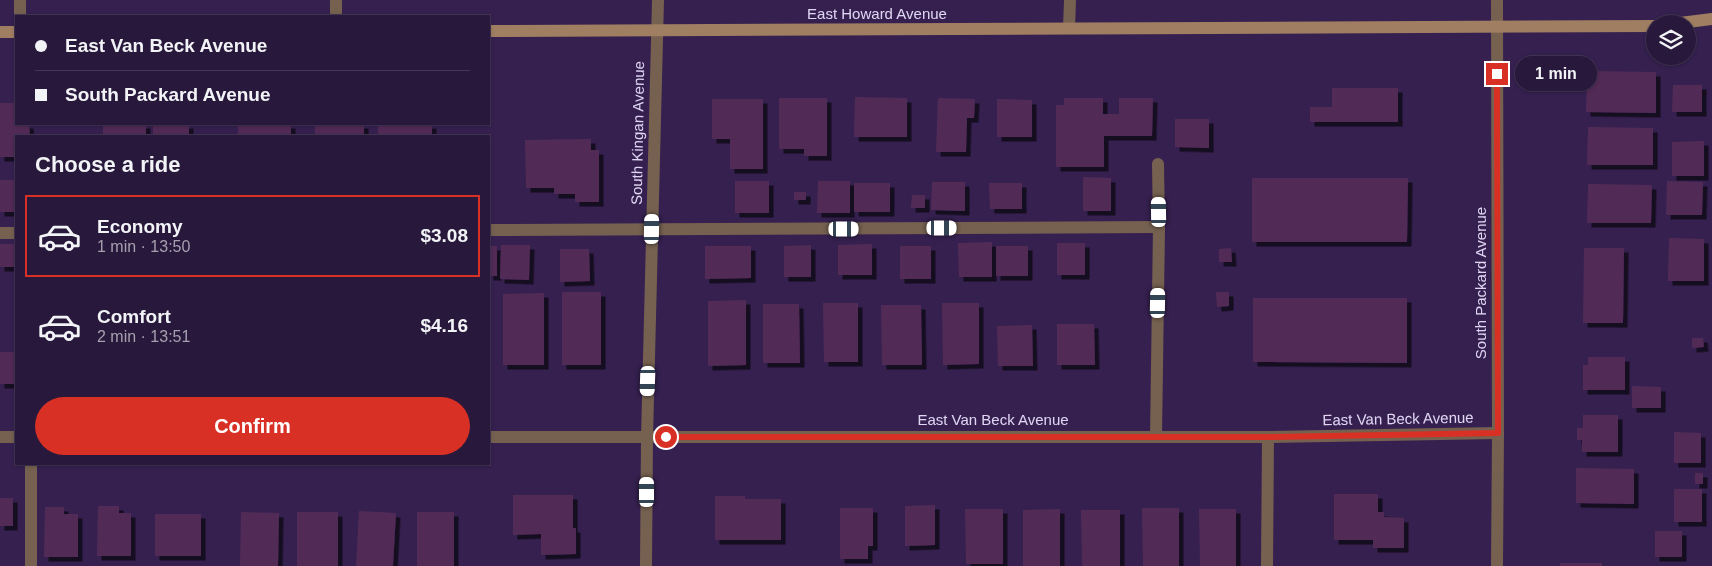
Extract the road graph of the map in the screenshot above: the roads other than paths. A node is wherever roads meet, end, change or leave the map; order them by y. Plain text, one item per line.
1 (20, 0) edge
2 (336, 0) edge
3 (658, 0) edge
4 (1070, 0) edge
5 (1497, 0) edge
6 (20, 15) edge
7 (336, 15) edge
8 (1712, 19) edge
9 (1696, 21) edge
10 (1646, 26) edge
11 (1069, 28) junction
12 (1497, 28) junction
13 (490, 31) edge
14 (657, 31) junction
15 (0, 32) edge
16 (15, 32) edge
17 (1158, 164) dead end
18 (1159, 227) junction
19 (652, 229) junction
20 (490, 230) edge
21 (0, 233) edge
22 (15, 233) edge
23 (1498, 433) junction
24 (0, 437) edge
25 (15, 437) edge
26 (490, 437) edge
27 (647, 437) junction
28 (1156, 437) junction
29 (1268, 437) junction
30 (31, 465) edge
31 (31, 566) edge
32 (646, 566) edge
33 (1267, 566) edge
34 (1497, 566) edge

1 - 6 street
2 - 7 street
3 - 14 street, South Kingan Avenue
4 - 11 street
5 - 12 street, South Packard Avenue
8 - 9 main road
10 - 12 main road, East Howard Avenue
11 - 12 main road, East Howard Avenue
11 - 14 main road, East Howard Avenue
12 - 23 street, South Packard Avenue
13 - 14 main road, East Howard Avenue
14 - 19 street, South Kingan Avenue
15 - 16 main road
17 - 18 street
18 - 19 street
18 - 28 street
19 - 20 street
19 - 27 street, South Kingan Avenue
21 - 22 street
23 - 29 street, East Van Beck Avenue
23 - 34 street, South Packard Avenue
24 - 25 street
26 - 27 street, East Van Beck Avenue
27 - 28 street, East Van Beck Avenue
27 - 32 street, South Kingan Avenue
28 - 29 street, East Van Beck Avenue
29 - 33 street
30 - 31 street

